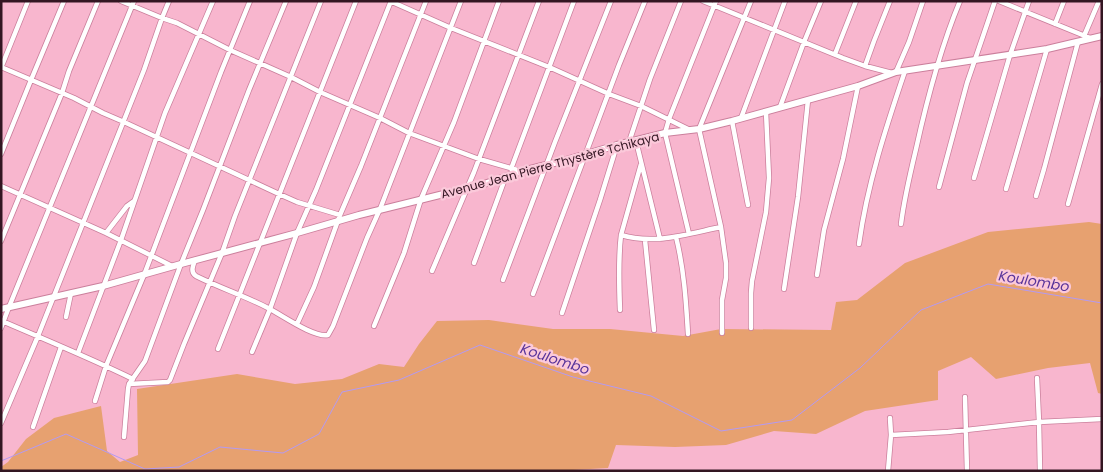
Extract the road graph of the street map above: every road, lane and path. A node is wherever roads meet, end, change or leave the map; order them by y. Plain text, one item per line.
1 (28, 1) edge
2 (64, 1) edge
3 (98, 1) edge
4 (121, 1) edge
5 (169, 1) edge
6 (213, 1) edge
7 (250, 1) edge
8 (286, 1) edge
9 (321, 1) edge
10 (356, 1) edge
11 (391, 1) edge
12 (426, 1) edge
13 (461, 1) edge
14 (499, 1) edge
15 (539, 1) edge
16 (574, 1) edge
17 (610, 1) edge
18 (645, 1) edge
19 (681, 1) edge
20 (703, 1) edge
21 (751, 1) edge
22 (785, 1) edge
23 (820, 1) edge
24 (856, 1) edge
25 (890, 1) edge
26 (923, 1) edge
27 (960, 1) edge
28 (994, 1) edge
29 (998, 1) edge
30 (1029, 1) edge
31 (1064, 1) edge
32 (1099, 1) edge
33 (715, 3) edge
34 (133, 4) edge
35 (1026, 12) junction
36 (421, 14) junction
37 (162, 18) junction
38 (745, 18) junction
39 (1055, 24) junction
40 (451, 28) junction
41 (774, 31) junction
42 (198, 34) junction
43 (1084, 36) junction
44 (1102, 36) edge
45 (1092, 38) junction
46 (484, 41) junction
47 (804, 42) junction
48 (1078, 42) junction
49 (1047, 49) junction
50 (230, 50) junction
51 (518, 54) junction
52 (836, 54) junction
53 (1010, 55) junction
54 (974, 59) junction
55 (260, 64) junction
56 (865, 66) junction
57 (937, 66) junction
58 (1, 67) edge
59 (549, 67) junction
60 (905, 71) junction
61 (894, 72) junction
62 (291, 77) junction
63 (31, 80) junction
64 (579, 80) junction
65 (1102, 84) edge
66 (858, 86) junction
67 (320, 92) junction
68 (62, 93) junction
69 (609, 94) junction
70 (808, 100) junction
71 (91, 106) junction
72 (350, 106) junction
73 (641, 106) junction
74 (780, 108) junction
75 (766, 112) junction
76 (380, 118) junction
77 (741, 118) junction
78 (669, 119) junction
79 (732, 121) junction
80 (124, 122) junction
81 (699, 129) junction
82 (690, 130) junction
83 (410, 133) junction
84 (665, 133) junction
85 (157, 137) junction
86 (633, 142) junction
87 (616, 145) junction
88 (444, 146) junction
89 (191, 152) junction
90 (1, 154) edge
91 (585, 154) junction
92 (478, 160) junction
93 (641, 164) junction
94 (546, 165) junction
95 (219, 166) junction
96 (512, 169) junction
97 (522, 171) junction
98 (506, 176) junction
99 (974, 178) dead end
100 (250, 179) junction
101 (1, 186) edge
102 (939, 187) dead end
103 (467, 188) junction
104 (1006, 189) dead end
105 (279, 194) junction
106 (20, 195) junction
107 (1036, 196) dead end
108 (421, 199) junction
109 (135, 200) junction
110 (1068, 204) dead end
111 (748, 205) dead end
112 (309, 206) junction
113 (50, 208) junction
114 (380, 210) junction
115 (339, 218) junction
116 (83, 223) junction
117 (902, 224) dead end
118 (721, 227) junction
119 (106, 233) junction
120 (297, 233) junction
121 (689, 234) junction
122 (621, 235) junction
123 (676, 237) junction
124 (660, 239) junction
125 (121, 240) junction
126 (645, 240) junction
127 (1, 241) edge
128 (260, 243) junction
129 (859, 244) dead end
130 (222, 254) junction
131 (151, 255) junction
132 (195, 260) junction
133 (474, 263) dead end
134 (181, 264) junction
135 (173, 266) junction
136 (432, 271) dead end
137 (817, 275) dead end
138 (144, 276) junction
139 (502, 280) dead end
140 (210, 283) junction
141 (103, 286) junction
142 (784, 289) dead end
143 (71, 292) junction
144 (533, 294) dead end
145 (239, 295) junction
146 (53, 296) junction
147 (9, 307) junction
148 (1, 309) edge
149 (270, 309) junction
150 (620, 310) dead end
151 (562, 313) dead end
152 (66, 317) dead end
153 (3, 321) edge
154 (297, 324) junction
155 (374, 326) dead end
156 (1, 328) edge
157 (751, 328) dead end
158 (654, 330) dead end
159 (722, 333) dead end
160 (688, 334) dead end
161 (38, 336) junction
162 (61, 347) junction
163 (218, 349) dead end
164 (252, 352) dead end
165 (78, 353) junction
166 (106, 366) junction
167 (1037, 378) dead end
168 (133, 379) junction
169 (129, 384) junction
170 (965, 397) dead end
171 (95, 402) dead end
172 (890, 418) dead end
173 (1102, 419) edge
174 (1039, 422) junction
175 (1, 423) edge
176 (34, 427) dead end
177 (965, 430) junction
178 (892, 435) junction
179 (124, 437) dead end
180 (888, 471) edge
181 (967, 471) edge
182 (1040, 471) edge

1 - 58 street
2 - 63 street
3 - 68 street
4 - 34 street
5 - 37 street
6 - 42 street
7 - 50 street
8 - 55 street
9 - 62 street
10 - 67 street
11 - 36 street
11 - 72 street
12 - 36 street
13 - 40 street
14 - 46 street
15 - 51 street
16 - 59 street
17 - 64 street
18 - 69 street
19 - 73 street
20 - 33 street
21 - 38 street
22 - 41 street
23 - 47 street
24 - 52 street
25 - 56 street
26 - 61 street
27 - 57 street
28 - 54 street
29 - 35 street
30 - 35 street
31 - 39 street
32 - 43 street
33 - 38 street
33 - 78 street
34 - 37 street
34 - 71 street
35 - 39 street
35 - 53 street
36 - 40 street
36 - 76 street
37 - 42 street
37 - 80 street
38 - 41 street
38 - 81 street
39 - 43 street
40 - 46 street
40 - 83 street
41 - 47 street
41 - 77 street
42 - 50 street
42 - 85 street
43 - 45 street
44 - 45 street, Avenue Jean Pierre Thystère Tchikaya
45 - 48 street, Avenue Jean Pierre Thystère Tchikaya
46 - 51 street
46 - 88 street
47 - 52 street
47 - 74 street
48 - 49 street, Avenue Jean Pierre Thystère Tchikaya
48 - 107 street
49 - 53 street, Avenue Jean Pierre Thystère Tchikaya
49 - 104 street
50 - 55 street
50 - 89 street
51 - 59 street
51 - 92 street
52 - 56 street
53 - 54 street, Avenue Jean Pierre Thystère Tchikaya
53 - 99 street
54 - 57 street, Avenue Jean Pierre Thystère Tchikaya
54 - 102 street
55 - 62 street
55 - 95 street
56 - 61 street
57 - 60 street, Avenue Jean Pierre Thystère Tchikaya
57 - 117 street
58 - 63 street
59 - 64 street
59 - 96 street
60 - 61 street, Avenue Jean Pierre Thystère Tchikaya
60 - 129 street
61 - 66 street, Avenue Jean Pierre Thystère Tchikaya
62 - 67 street
62 - 100 street
63 - 68 street
63 - 90 street
64 - 69 street
64 - 94 street
65 - 110 street
66 - 70 street, Avenue Jean Pierre Thystère Tchikaya
66 - 137 street
67 - 72 street
67 - 105 street
68 - 71 street
68 - 106 street
69 - 73 street
69 - 91 street
70 - 74 street, Avenue Jean Pierre Thystère Tchikaya
70 - 142 street
71 - 80 street
71 - 113 street
72 - 76 street
72 - 112 street
73 - 78 street
73 - 86 street
74 - 75 street, Avenue Jean Pierre Thystère Tchikaya
75 - 77 street, Avenue Jean Pierre Thystère Tchikaya
75 - 157 street
76 - 83 street
76 - 115 street
77 - 79 street, Avenue Jean Pierre Thystère Tchikaya
78 - 82 street
78 - 84 street
79 - 81 street, Avenue Jean Pierre Thystère Tchikaya
79 - 111 street
80 - 85 street
80 - 116 street
81 - 82 street, Avenue Jean Pierre Thystère Tchikaya
81 - 118 street
82 - 84 street, Avenue Jean Pierre Thystère Tchikaya
83 - 88 street
83 - 114 street
84 - 86 street, Avenue Jean Pierre Thystère Tchikaya
84 - 121 street
85 - 89 street
85 - 109 street
86 - 87 street, Avenue Jean Pierre Thystère Tchikaya
86 - 93 street
87 - 91 street, Avenue Jean Pierre Thystère Tchikaya
87 - 151 street
88 - 92 street
88 - 108 street
89 - 95 street
89 - 131 street
91 - 94 street, Avenue Jean Pierre Thystère Tchikaya
91 - 144 street
92 - 96 street
92 - 103 street
93 - 122 street
93 - 124 street
94 - 97 street, Avenue Jean Pierre Thystère Tchikaya
94 - 139 street
95 - 100 street
95 - 134 street
96 - 97 street
97 - 98 street, Avenue Jean Pierre Thystère Tchikaya
98 - 103 street, Avenue Jean Pierre Thystère Tchikaya
98 - 133 street
100 - 105 street
100 - 130 street
101 - 106 street
103 - 108 street, Avenue Jean Pierre Thystère Tchikaya
103 - 136 street
105 - 112 street
105 - 128 street
106 - 113 street
106 - 127 street
108 - 114 street, Avenue Jean Pierre Thystère Tchikaya
108 - 155 street
109 - 119 street
109 - 125 street
112 - 115 street
112 - 120 street
113 - 116 street
113 - 147 street
114 - 115 street, Avenue Jean Pierre Thystère Tchikaya
114 - 154 street
115 - 120 street, Avenue Jean Pierre Thystère Tchikaya
115 - 154 street
116 - 119 street
116 - 146 street
118 - 121 street
118 - 159 street
119 - 125 street
120 - 128 street, Avenue Jean Pierre Thystère Tchikaya
120 - 149 street
121 - 123 street
122 - 126 street
122 - 150 street
123 - 124 street
123 - 160 street
124 - 126 street
125 - 131 street
125 - 141 street
126 - 158 street
128 - 130 street, Avenue Jean Pierre Thystère Tchikaya
128 - 145 street
130 - 132 street, Avenue Jean Pierre Thystère Tchikaya
130 - 140 street
131 - 135 street
131 - 138 street
132 - 134 street, Avenue Jean Pierre Thystère Tchikaya
132 - 140 street
134 - 135 street, Avenue Jean Pierre Thystère Tchikaya
134 - 168 street
135 - 138 street, Avenue Jean Pierre Thystère Tchikaya
138 - 141 street, Avenue Jean Pierre Thystère Tchikaya
138 - 166 street
140 - 145 street
140 - 169 street
141 - 143 street, Avenue Jean Pierre Thystère Tchikaya
141 - 165 street
143 - 146 street, Avenue Jean Pierre Thystère Tchikaya
143 - 152 street
145 - 149 street
145 - 163 street
146 - 147 street, Avenue Jean Pierre Thystère Tchikaya
146 - 161 street
147 - 148 street, Avenue Jean Pierre Thystère Tchikaya
147 - 153 street
149 - 154 street
149 - 164 street
153 - 156 street
153 - 161 street
161 - 162 street
161 - 175 street
162 - 165 street
162 - 176 street
165 - 166 street
166 - 168 street
166 - 171 street
167 - 174 street
168 - 169 street
169 - 179 street
170 - 177 street
172 - 178 street
173 - 174 street
174 - 177 street
174 - 182 street
177 - 178 street
177 - 181 street
178 - 180 street

